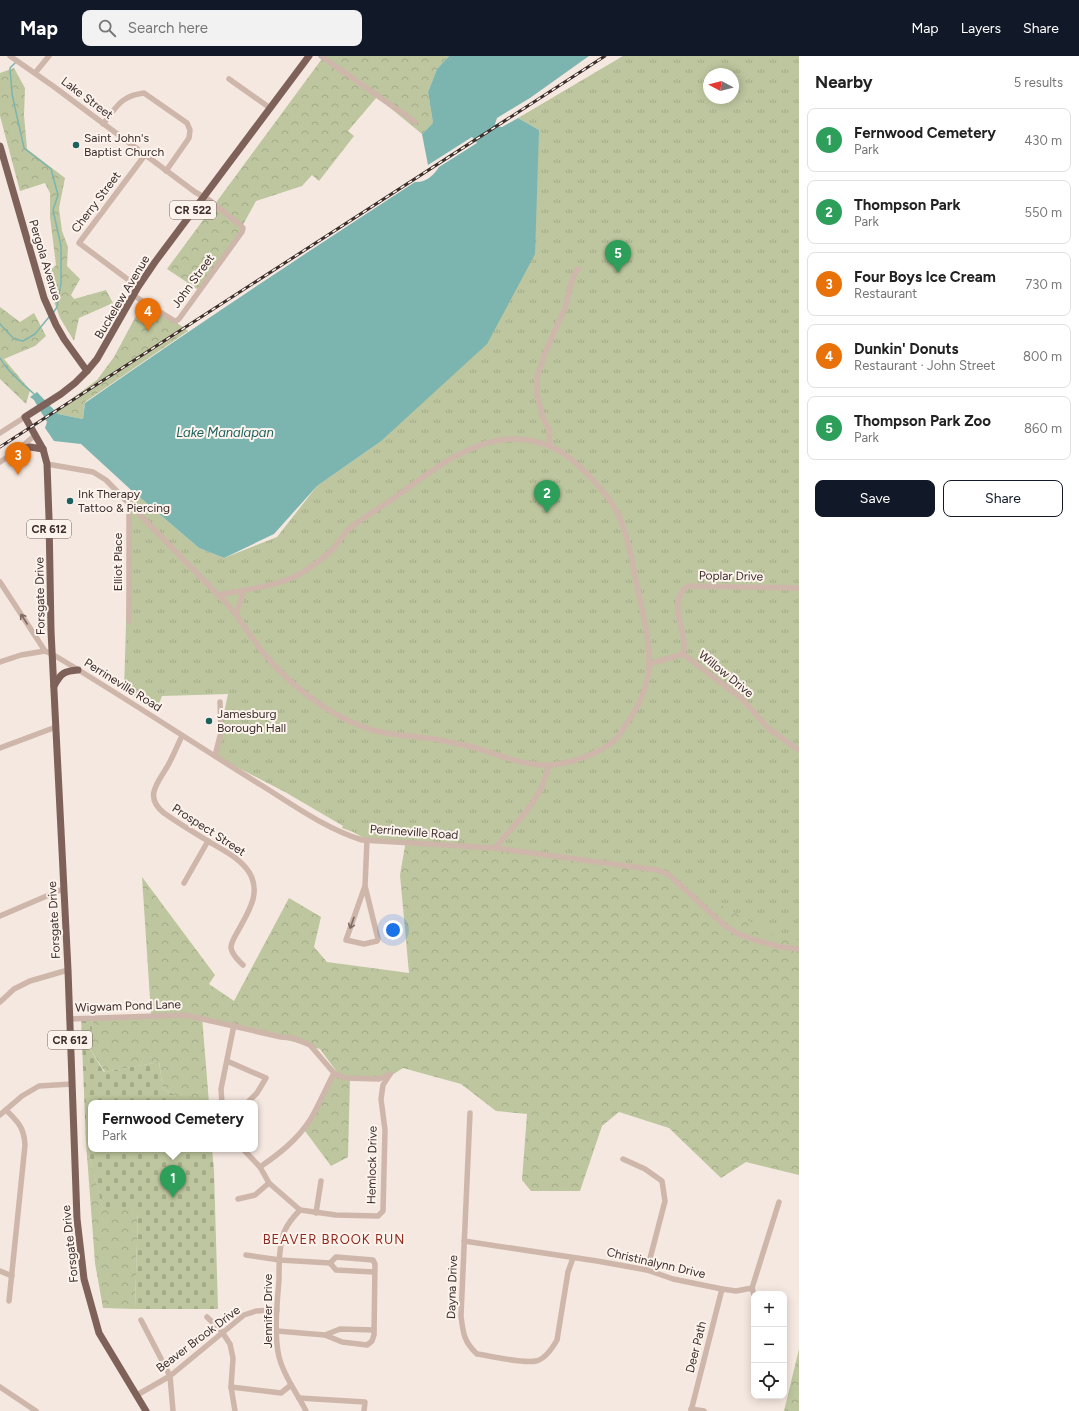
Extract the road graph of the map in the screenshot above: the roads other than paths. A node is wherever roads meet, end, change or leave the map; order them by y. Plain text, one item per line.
1 (49, 56) edge
2 (309, 56) edge
3 (321, 56) edge
4 (11, 57) edge
5 (35, 73) junction
6 (230, 79) dead end
7 (270, 108) junction
8 (415, 122) dead end
9 (103, 124) junction
10 (0, 146) edge
11 (145, 156) junction
12 (166, 171) junction
13 (203, 197) junction
14 (242, 232) joint
15 (579, 269) dead end
16 (138, 287) junction
17 (133, 295) junction
18 (87, 371) junction
19 (25, 417) junction
20 (0, 433) edge
21 (35, 435) junction
22 (550, 446) junction
23 (42, 449) junction
24 (18, 450) junction
25 (0, 462) edge
26 (47, 464) junction
27 (129, 504) junction
28 (0, 582) edge
29 (799, 588) edge
30 (244, 590) junction
31 (218, 595) junction
32 (236, 614) junction
33 (129, 621) dead end
34 (49, 653) junction
35 (683, 654) junction
36 (0, 662) edge
37 (649, 664) junction
38 (78, 670) junction
39 (54, 686) junction
40 (220, 702) dead end
41 (56, 726) junction
42 (182, 736) junction
43 (0, 748) edge
44 (799, 750) edge
45 (215, 756) junction
46 (549, 765) junction
47 (367, 840) junction
48 (208, 841) junction
49 (495, 848) junction
50 (184, 883) dead end
51 (365, 886) junction
52 (64, 889) junction
53 (0, 916) edge
54 (799, 949) edge
55 (243, 965) dead end
56 (68, 970) junction
57 (0, 1002) edge
58 (69, 1019) junction
59 (234, 1025) junction
60 (227, 1061) junction
61 (334, 1073) junction
62 (72, 1084) junction
63 (222, 1100) edge
64 (250, 1100) edge
65 (6, 1110) junction
66 (470, 1113) dead end
67 (0, 1116) edge
68 (247, 1152) edge
69 (623, 1160) dead end
70 (260, 1167) junction
71 (321, 1181) dead end
72 (269, 1183) junction
73 (238, 1199) dead end
74 (779, 1202) dead end
75 (300, 1210) junction
76 (316, 1213) junction
77 (464, 1241) junction
78 (246, 1255) dead end
79 (573, 1258) junction
80 (280, 1260) junction
81 (330, 1263) junction
82 (647, 1270) junction
83 (0, 1271) edge
84 (374, 1272) junction
85 (12, 1276) junction
86 (752, 1288) junction
87 (722, 1289) junction
88 (753, 1291) edge
89 (9, 1301) dead end
90 (277, 1310) junction
91 (207, 1317) dead end
92 (141, 1320) dead end
93 (374, 1330) junction
94 (277, 1331) junction
95 (222, 1332) junction
96 (325, 1335) junction
97 (170, 1376) junction
98 (291, 1385) junction
99 (0, 1387) edge
100 (231, 1387) junction
101 (137, 1395) junction
102 (299, 1398) junction
103 (691, 1410) edge
104 (36, 1411) edge
105 (146, 1411) edge
106 (173, 1411) edge
107 (235, 1411) edge
108 (306, 1411) edge
109 (364, 1411) edge
110 (704, 1411) edge

1 - 5 street
2 - 7 main road, Buckelew Avenue / CR 522
3 - 8 street
4 - 5 street, Lake Street
5 - 9 street, Lake Street
6 - 7 street
7 - 13 main road, Buckelew Avenue / CR 522
9 - 11 street, Lake Street
9 - 12 street
10 - 18 main road, Pergola Avenue
11 - 12 street, Lake Street
11 - 16 street, Cherry Street
12 - 13 street, Lake Street
13 - 14 street, Lake Street
13 - 16 main road, Buckelew Avenue / CR 522
14 - 17 street, John Street
15 - 22 street
16 - 17 main road, Buckelew Avenue / CR 522
17 - 18 main road, Buckelew Avenue / CR 522
18 - 19 main road, Buckelew Avenue / CR 522
19 - 20 street, CR 522
19 - 21 main road, Forsgate Drive / CR 612
21 - 23 main road, Forsgate Drive / CR 612
21 - 24 street
22 - 30 street
22 - 37 street
23 - 24 main road
23 - 26 main road, Forsgate Drive / CR 612
24 - 25 street
26 - 27 street
26 - 34 main road, Forsgate Drive / CR 612
27 - 31 street
27 - 33 street, Elliot Place
34 -> 28 street
29 - 35 street, Poplar Drive
30 - 31 street
30 - 32 street
31 - 32 street
32 - 46 street
34 - 36 street
34 - 38 street, Perrineville Road
34 - 39 main road, Forsgate Drive / CR 612
35 - 37 street, Willow Drive
35 - 44 street, Willow Drive
37 - 46 street
38 - 39 main road
38 - 42 street, Perrineville Road
39 - 41 main road, Forsgate Drive / CR 612
40 - 45 street
41 - 43 street
41 - 52 main road, Forsgate Drive / CR 612
42 - 45 street, Perrineville Road
42 - 48 street, Prospect Street
45 - 47 street, Perrineville Road
46 - 49 street
47 - 49 street, Perrineville Road
47 - 51 street
48 - 50 street
48 - 55 street, Prospect Street
49 - 54 street, Perrineville Road
51 -> 51 street
52 - 53 street
52 - 56 main road, Forsgate Drive / CR 612
56 - 57 street
56 - 58 main road, Forsgate Drive / CR 612
58 - 59 street, Wigwam Pond Lane
58 - 62 main road, Forsgate Drive / CR 612
59 - 60 street
59 - 61 street, Wigwam Pond Lane
60 - 63 street
60 - 64 street
61 - 70 street
61 - 76 street, Hemlock Drive
62 - 65 street
62 - 101 main road, Forsgate Drive / CR 612
65 - 67 street
65 - 85 street
66 - 77 street, Dayna Drive
68 - 70 street
69 - 82 street
70 - 72 street
71 - 76 street
72 - 73 street
72 - 75 street
74 - 86 street
75 - 76 street, Hemlock Drive
75 - 80 street, Jennifer Drive
77 - 79 street, Christinalynn Drive
77 - 79 street, Dayna Drive
78 - 80 street
79 - 82 street, Christinalynn Drive
80 - 81 street
80 - 90 street, Jennifer Drive
81 - 84 street
81 - 84 street
82 - 87 street, Christinalynn Drive
83 - 85 street
84 - 93 street
85 - 89 street
86 - 87 street, Christinalynn Drive
86 - 88 street
87 - 103 street, Deer Path
90 - 94 street, Jennifer Drive
90 - 95 street, Beaver Brook Drive
91 - 95 street
92 - 97 street
93 - 96 street
93 - 96 street
94 - 96 street
94 - 98 street, Jennifer Drive
95 - 97 street, Beaver Brook Drive
95 - 100 street
97 - 101 street, Beaver Brook Drive
97 - 106 street
98 - 100 street
98 - 102 street, Jennifer Drive
99 - 104 street
100 - 107 street
101 - 105 main road, Forsgate Drive / CR 612
102 - 108 street, Jennifer Drive
102 - 109 street
103 - 110 street

